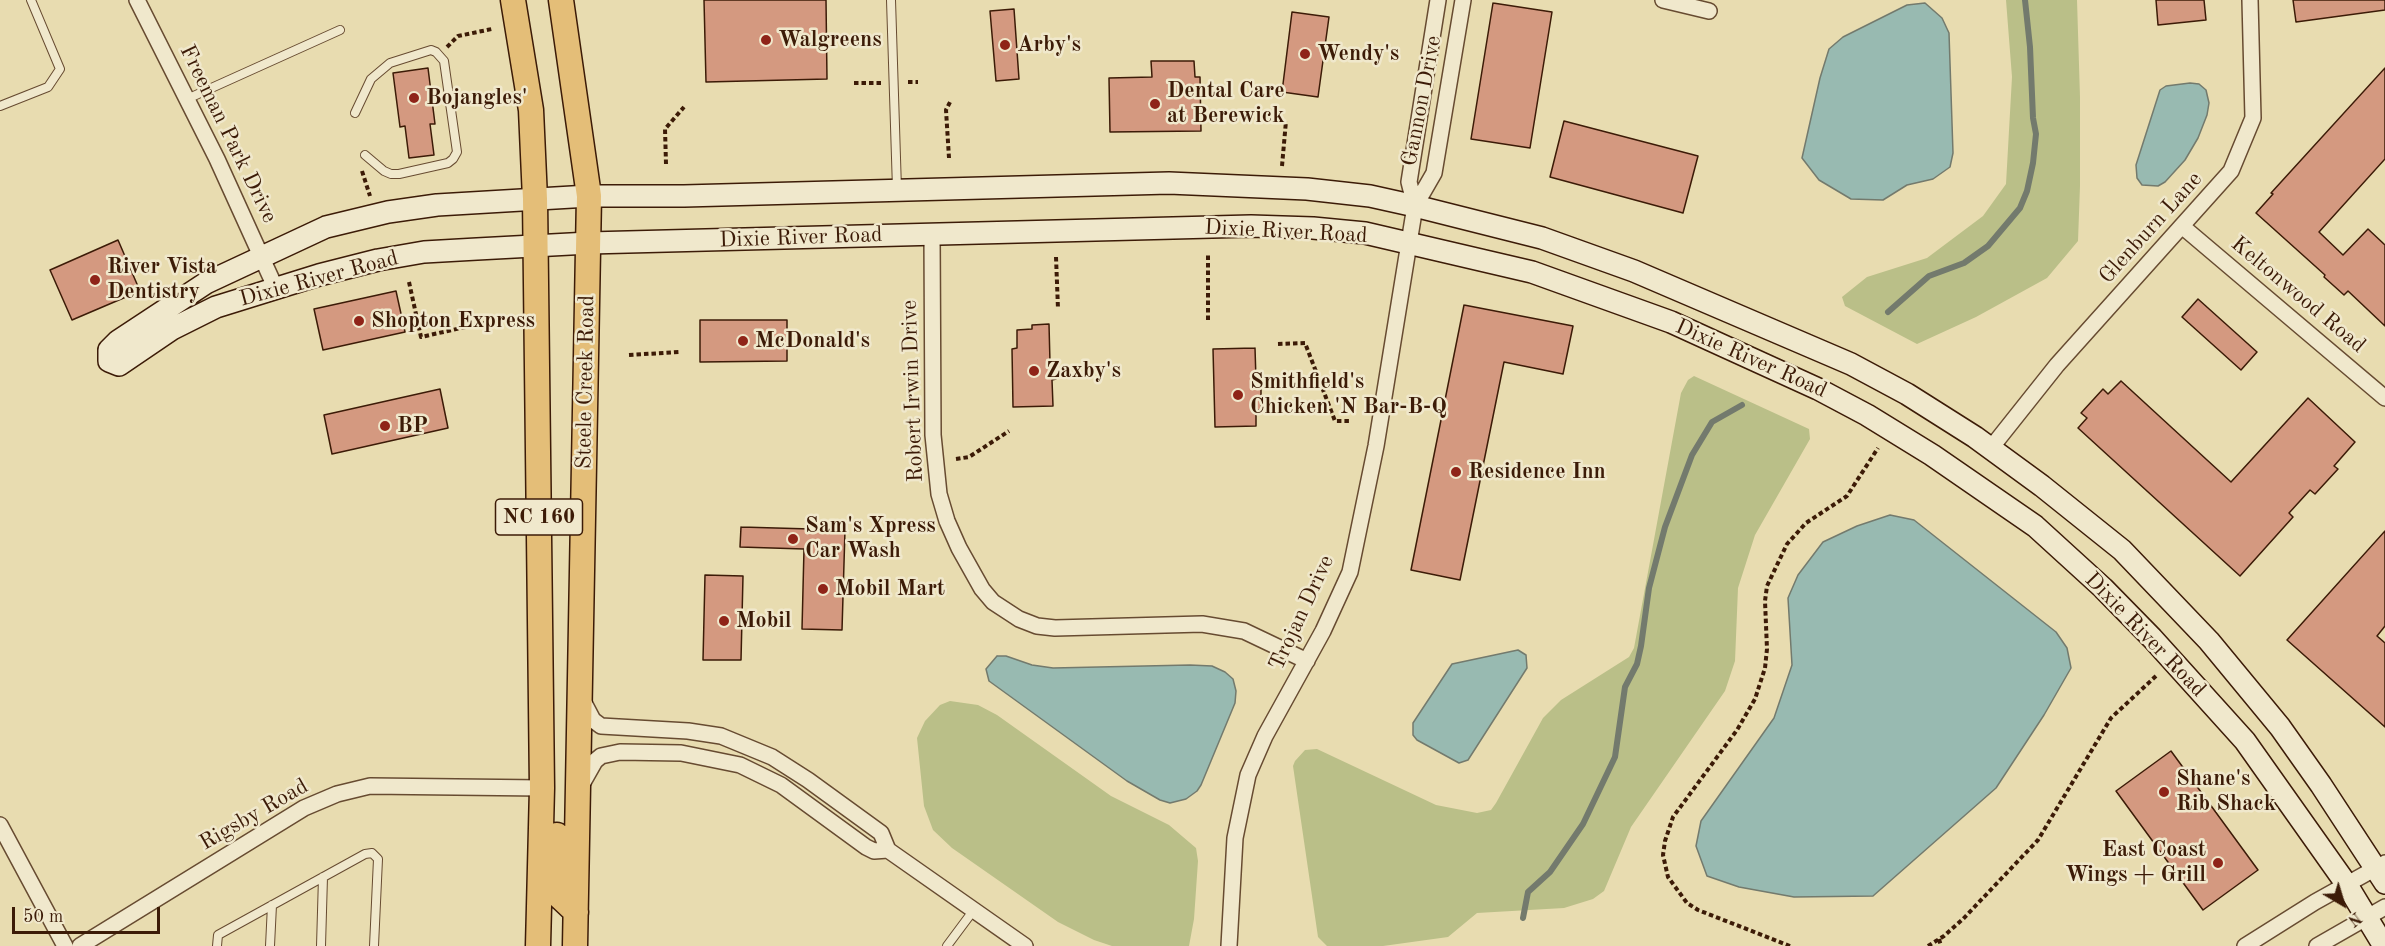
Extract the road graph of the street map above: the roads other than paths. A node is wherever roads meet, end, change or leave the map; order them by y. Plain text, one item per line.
1 (32, 0) edge
2 (136, 0) edge
3 (513, 0) edge
4 (561, 0) edge
5 (891, 0) edge
6 (1438, 0) edge
7 (1463, 0) edge
8 (1663, 0) edge
9 (2250, 0) edge
10 (1710, 11) dead end
11 (340, 30) dead end
12 (187, 99) junction
13 (0, 106) edge
14 (355, 113) dead end
15 (365, 155) dead end
16 (897, 190) junction
17 (589, 196) junction
18 (536, 199) junction
19 (1414, 213) junction
20 (2183, 227) junction
21 (932, 234) junction
22 (1408, 242) junction
23 (589, 243) junction
24 (536, 246) junction
25 (261, 256) junction
26 (276, 289) junction
27 (2385, 398) edge
28 (1991, 448) junction
29 (1307, 661) junction
30 (581, 696) junction
31 (542, 788) junction
32 (579, 794) junction
33 (0, 825) edge
34 (888, 850) junction
35 (2382, 872) edge
36 (322, 877) junction
37 (2347, 885) junction
38 (272, 905) junction
39 (2385, 907) edge
40 (973, 911) junction
41 (576, 912) junction
42 (2366, 918) junction
43 (65, 946) edge
44 (80, 946) edge
45 (217, 946) edge
46 (270, 946) edge
47 (321, 946) edge
48 (374, 946) edge
49 (538, 946) edge
50 (575, 946) edge
51 (947, 946) edge
52 (1025, 946) edge
53 (1229, 946) edge
54 (2245, 946) edge
55 (2318, 946) edge
56 (2384, 946) edge

1 - 13 lane
2 - 12 street, Freeman Park Drive
3 - 18 main road, Steele Creek Road / NC 160
4 - 17 main road, Steele Creek Road / NC 160
5 - 16 lane
6 - 19 street, Gannon Drive
7 - 19 street, Gannon Drive
8 - 10 street
9 - 20 street, Glenburn Lane
11 - 12 lane
12 - 25 street, Freeman Park Drive
14 - 15 lane
16 - 17 street, Dixie River Road
16 - 19 street, Dixie River Road
17 - 18 street, Dixie River Road
17 - 23 main road, Steele Creek Road / NC 160
18 - 24 main road, Steele Creek Road / NC 160
18 - 25 street, Dixie River Road
19 - 22 street, Trojan Drive
19 - 28 street, Dixie River Road
20 - 27 street, Keltonwood Road
20 - 28 street, Glenburn Lane
21 - 22 street, Dixie River Road
21 - 23 street, Dixie River Road
21 - 29 street, Robert Irwin Drive
22 - 29 street, Trojan Drive
22 - 37 street, Dixie River Road
23 - 24 street, Dixie River Road
23 - 30 main road, Steele Creek Road / NC 160
24 - 26 street, Dixie River Road
24 - 31 main road, Steele Creek Road / NC 160
25 - 26 street, Freeman Park Drive
25 - 26 street, Dixie River Road
28 - 35 street, Dixie River Road
29 - 53 street, Trojan Drive
30 - 32 main road, Steele Creek Road / NC 160
30 - 34 street
31 - 41 main road
31 - 44 street, Rigsby Road
31 - 49 main road, Steele Creek Road / NC 160
32 - 34 street
32 - 41 main road, Steele Creek Road / NC 160
33 - 43 street
34 - 40 street
35 - 37 street
36 - 38 lane
36 - 47 lane
36 - 48 lane
37 - 42 street, Dixie River Road
37 - 54 street
38 - 45 lane
38 - 46 lane
39 - 42 street
40 - 51 lane
40 - 52 street
41 - 50 main road, Steele Creek Road / NC 160
42 - 55 street
42 - 56 street, Dixie River Road

